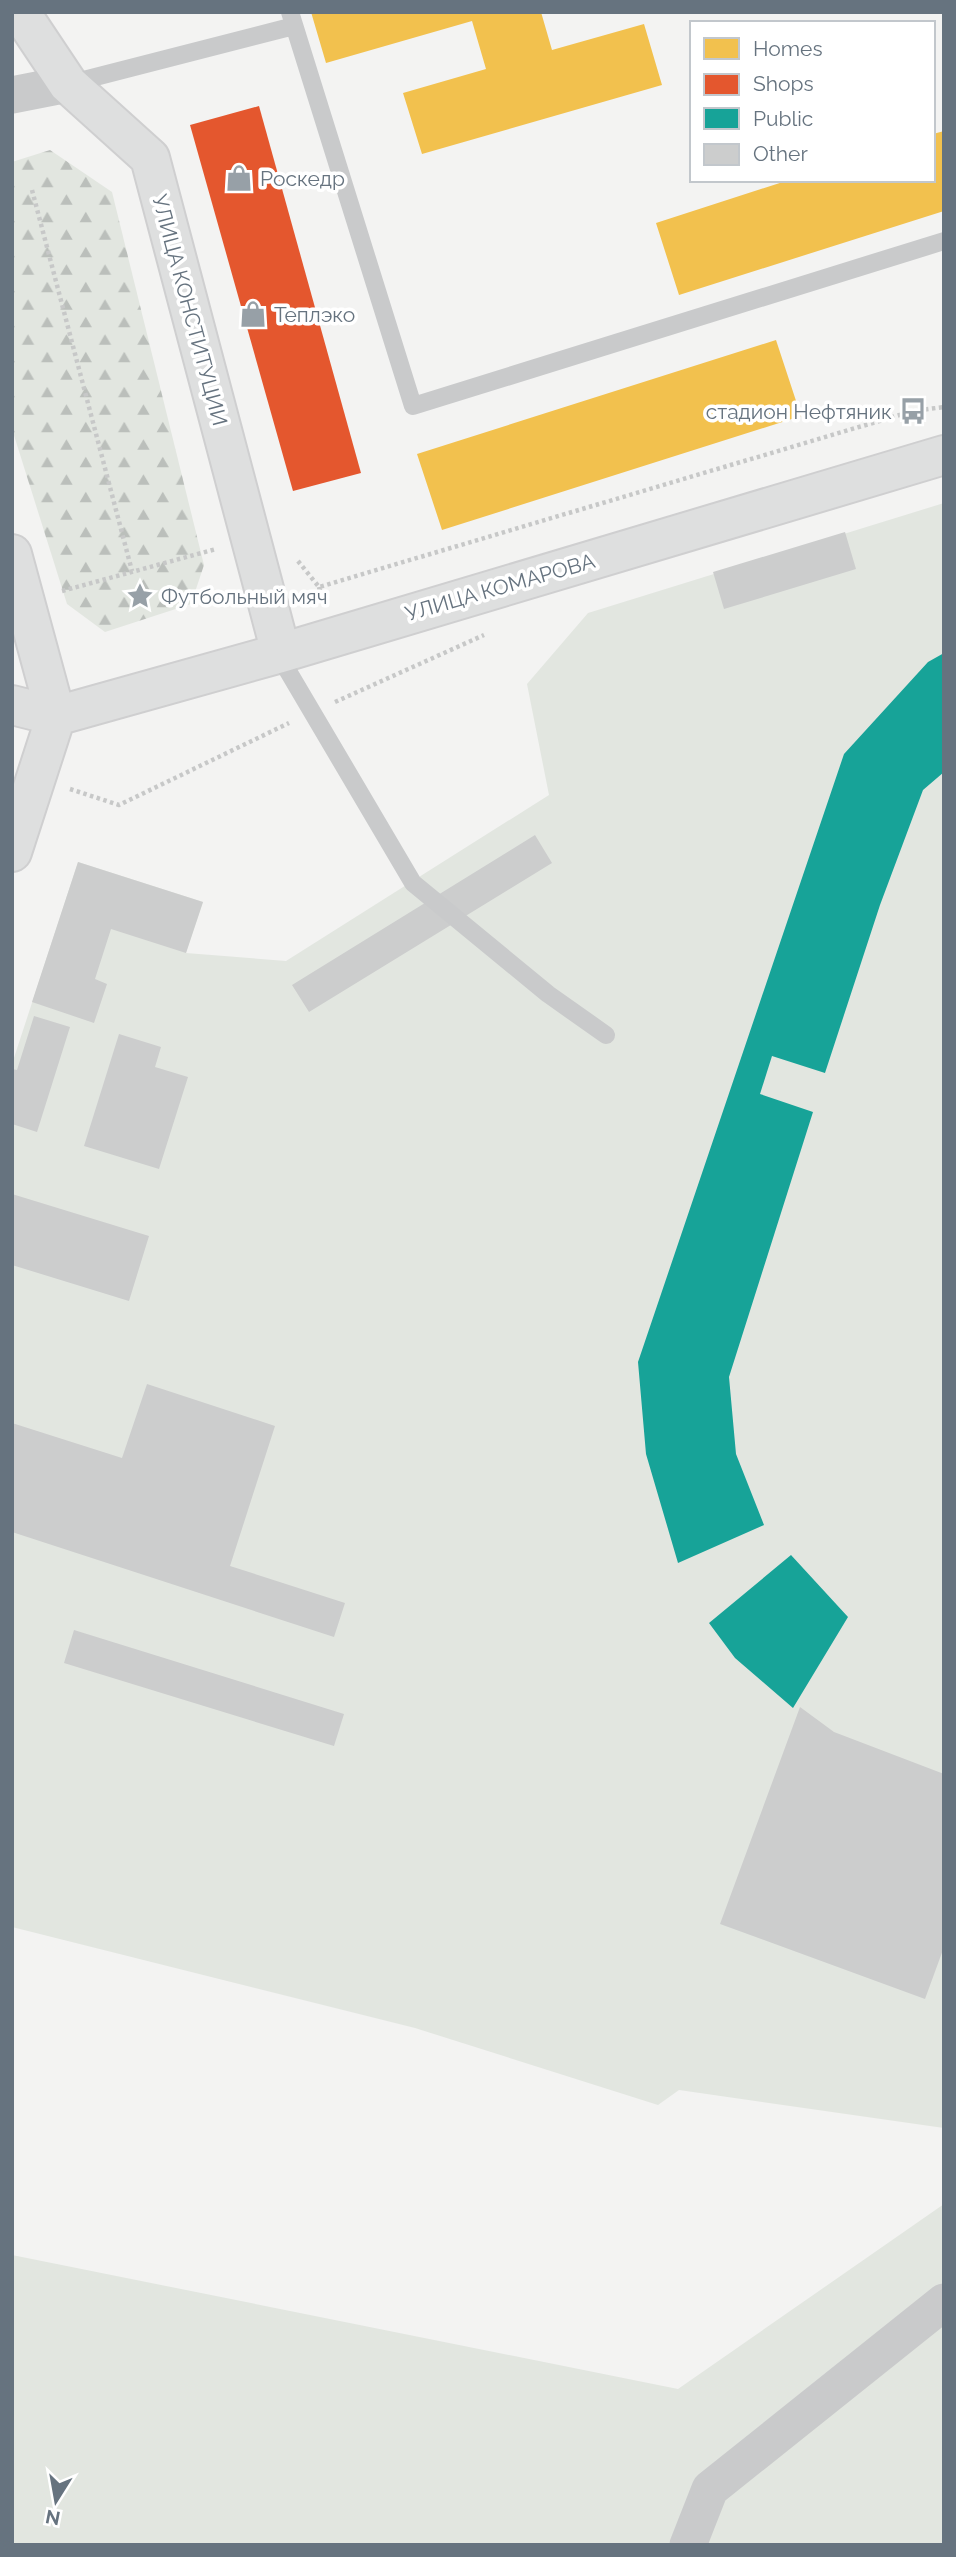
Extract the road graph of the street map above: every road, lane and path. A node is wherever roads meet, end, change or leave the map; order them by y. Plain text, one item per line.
1 (20, 12) edge
2 (292, 19) edge
3 (68, 84) junction
4 (12, 95) edge
5 (32, 190) dead end
6 (944, 241) edge
7 (944, 455) edge
8 (227, 545) dead end
9 (12, 554) edge
10 (132, 571) junction
11 (55, 593) dead end
12 (489, 633) dead end
13 (281, 653) junction
14 (12, 705) edge
15 (312, 713) junction
16 (55, 716) junction
17 (66, 788) dead end
18 (12, 852) edge
19 (606, 1035) dead end
20 (944, 2302) edge
21 (688, 2545) edge

1 - 3 main road, УЛИЦА КОНСТИТУЦИИ
2 - 3 lane
2 - 6 lane
3 - 4 street
3 - 13 main road, УЛИЦА КОНСТИТУЦИИ
5 - 10 path
7 - 13 main road, УЛИЦА КОМАРОВА
8 - 10 path
9 - 16 main road
10 - 11 path
12 - 15 path
13 - 15 lane
13 - 16 main road, УЛИЦА КОМАРОВА
14 - 16 main road
15 - 17 path
15 - 19 lane
16 - 18 main road
20 - 21 street

